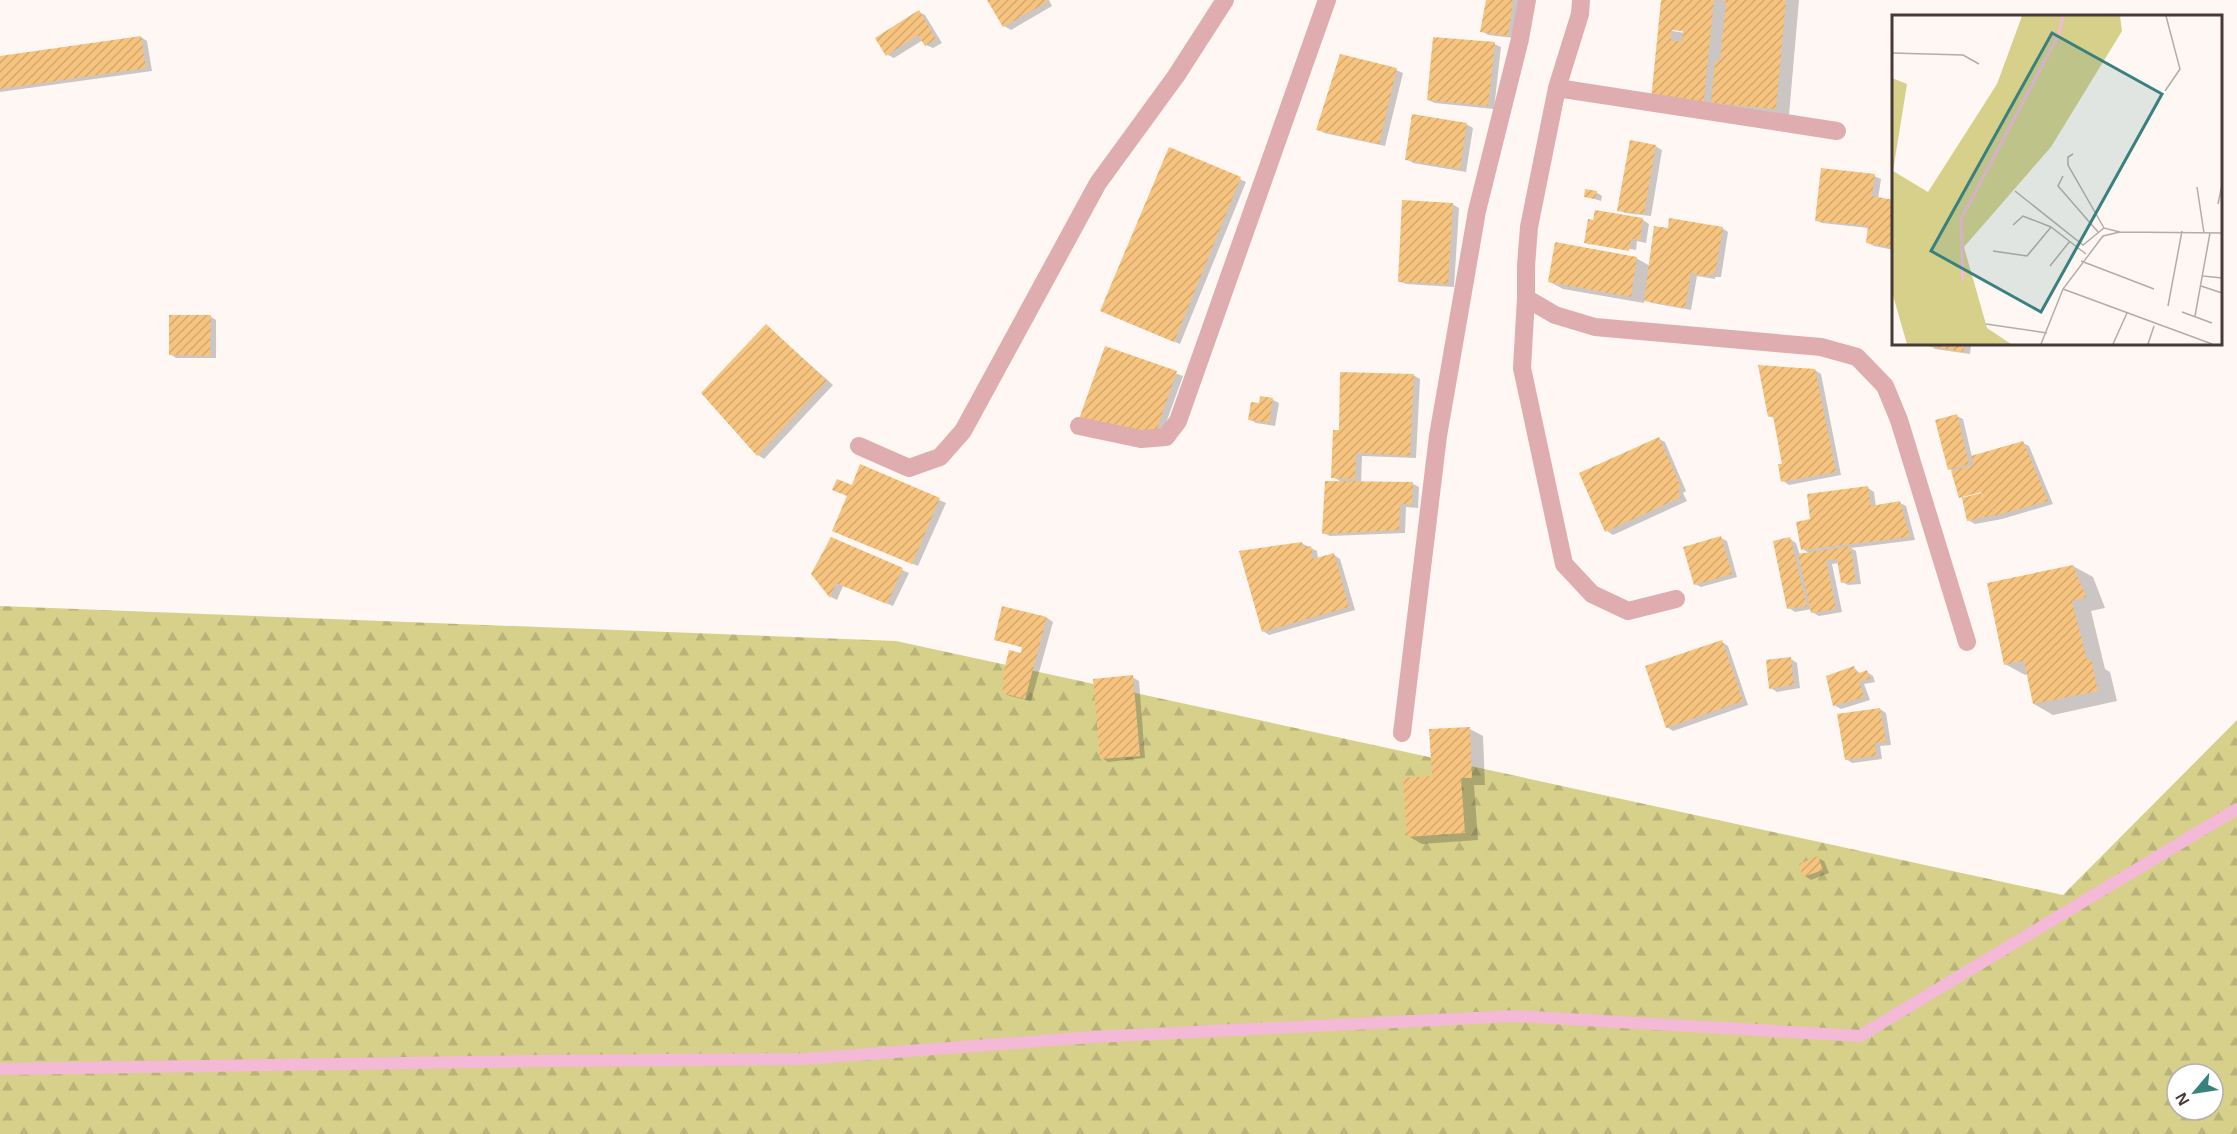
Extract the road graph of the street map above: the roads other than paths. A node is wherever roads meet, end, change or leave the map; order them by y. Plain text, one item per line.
1 (1224, 0) edge
2 (1327, 0) edge
3 (1527, 0) edge
4 (1581, 0) edge
5 (1557, 88) junction
6 (1837, 131) dead end
7 (1526, 298) junction
8 (1079, 426) dead end
9 (859, 446) dead end
10 (1676, 599) dead end
11 (1967, 642) dead end
12 (1402, 733) dead end

1 - 9 street
2 - 8 street
3 - 12 street
4 - 5 street
5 - 6 street
5 - 7 street
7 - 10 street
7 - 11 street

